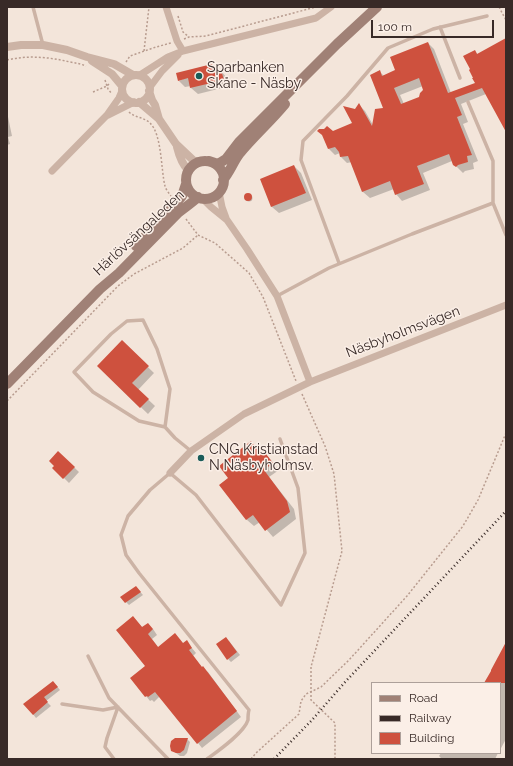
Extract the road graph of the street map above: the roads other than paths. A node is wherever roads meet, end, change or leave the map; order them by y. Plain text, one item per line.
1 (33, 7) edge
2 (166, 7) edge
3 (331, 7) edge
4 (377, 7) edge
5 (382, 7) edge
6 (367, 16) junction
7 (487, 16) dead end
8 (440, 27) junction
9 (43, 45) junction
10 (7, 47) edge
11 (183, 51) junction
12 (87, 57) junction
13 (313, 69) junction
14 (136, 75) junction
15 (460, 78) dead end
16 (122, 88) junction
17 (150, 89) junction
18 (136, 102) junction
19 (468, 102) dead end
20 (107, 115) junction
21 (159, 119) junction
22 (176, 144) junction
23 (207, 161) junction
24 (188, 170) junction
25 (52, 171) dead end
26 (223, 180) junction
27 (186, 184) junction
28 (219, 192) junction
29 (200, 198) junction
30 (493, 203) junction
31 (227, 220) junction
32 (506, 235) edge
33 (339, 263) junction
34 (100, 289) junction
35 (277, 296) junction
36 (506, 305) edge
37 (310, 382) junction
38 (7, 384) edge
39 (165, 427) junction
40 (280, 439) dead end
41 (191, 451) junction
42 (170, 473) junction
43 (88, 656) dead end
44 (62, 704) dead end
45 (118, 707) junction
46 (114, 759) edge
47 (168, 759) edge
48 (207, 759) edge

1 - 9 lane
2 - 11 street
3 - 11 street
4 - 6 main road
5 - 6 main road
6 - 13 main road
7 - 8 lane
8 - 15 lane
8 - 33 lane
9 - 10 street
9 - 12 street
11 - 14 street
11 - 17 street
12 - 14 street
12 - 16 street
13 - 23 main road
13 - 26 main road
14 - 16 street
14 - 17 street
16 - 18 street
16 - 20 street
17 - 18 street
17 - 21 street
18 - 20 street
18 - 21 street
19 - 30 lane
20 - 25 street
21 - 22 street
22 - 23 street
22 - 24 street
23 - 24 main road
23 - 26 main road
24 - 27 main road
26 - 28 main road
27 - 29 main road
27 - 34 main road, Härlövsängaleden
28 - 29 main road
28 - 31 street
29 - 31 street
29 - 34 main road, Härlövsängaleden
30 - 32 lane
30 - 33 lane
31 - 35 street
33 - 35 lane
34 - 38 main road, Härlövsängaleden
35 - 37 street
36 - 37 street, Näsbyholmsvägen
37 - 41 street, Näsbyholmsvägen
39 - 39 lane
39 - 41 lane
40 - 42 lane
41 - 42 street, Näsbyholmsvägen
42 - 48 lane
43 - 45 lane
44 - 45 lane
45 - 46 lane
45 - 47 lane

